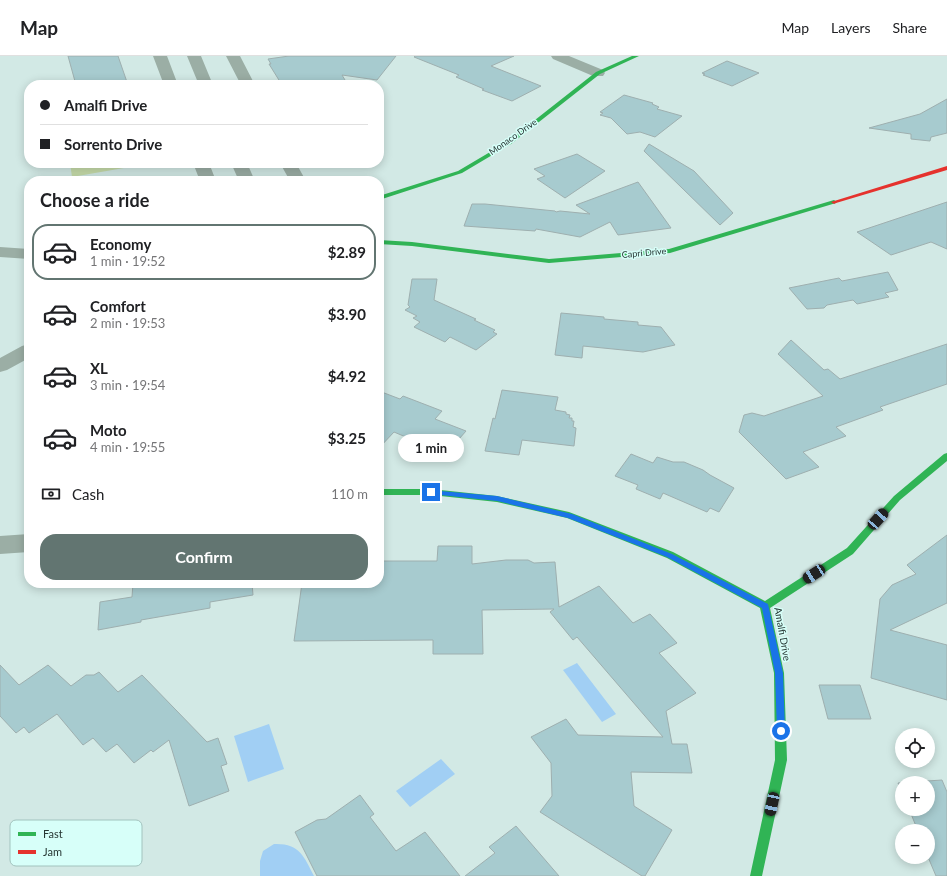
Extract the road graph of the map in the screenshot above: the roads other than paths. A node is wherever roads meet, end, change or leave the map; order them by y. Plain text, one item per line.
1 (160, 56) edge
2 (194, 56) edge
3 (233, 56) edge
4 (558, 56) edge
5 (636, 56) edge
6 (598, 73) junction
7 (169, 80) edge
8 (204, 80) edge
9 (245, 80) edge
10 (947, 168) edge
11 (384, 196) edge
12 (384, 242) edge
13 (0, 252) edge
14 (24, 254) edge
15 (24, 353) edge
16 (0, 366) edge
17 (947, 456) edge
18 (384, 492) edge
19 (24, 543) edge
20 (0, 545) edge
21 (765, 606) junction
22 (756, 876) edge

1 - 7 street
2 - 8 street
3 - 9 street
4 - 6 street
5 - 6 street, Monaco Drive
6 - 11 street, Monaco Drive
10 - 12 street, Capri Drive
13 - 14 street
15 - 16 street
17 - 21 street, Amalfi Drive
18 - 21 street
19 - 20 street
21 - 22 street, Amalfi Drive

